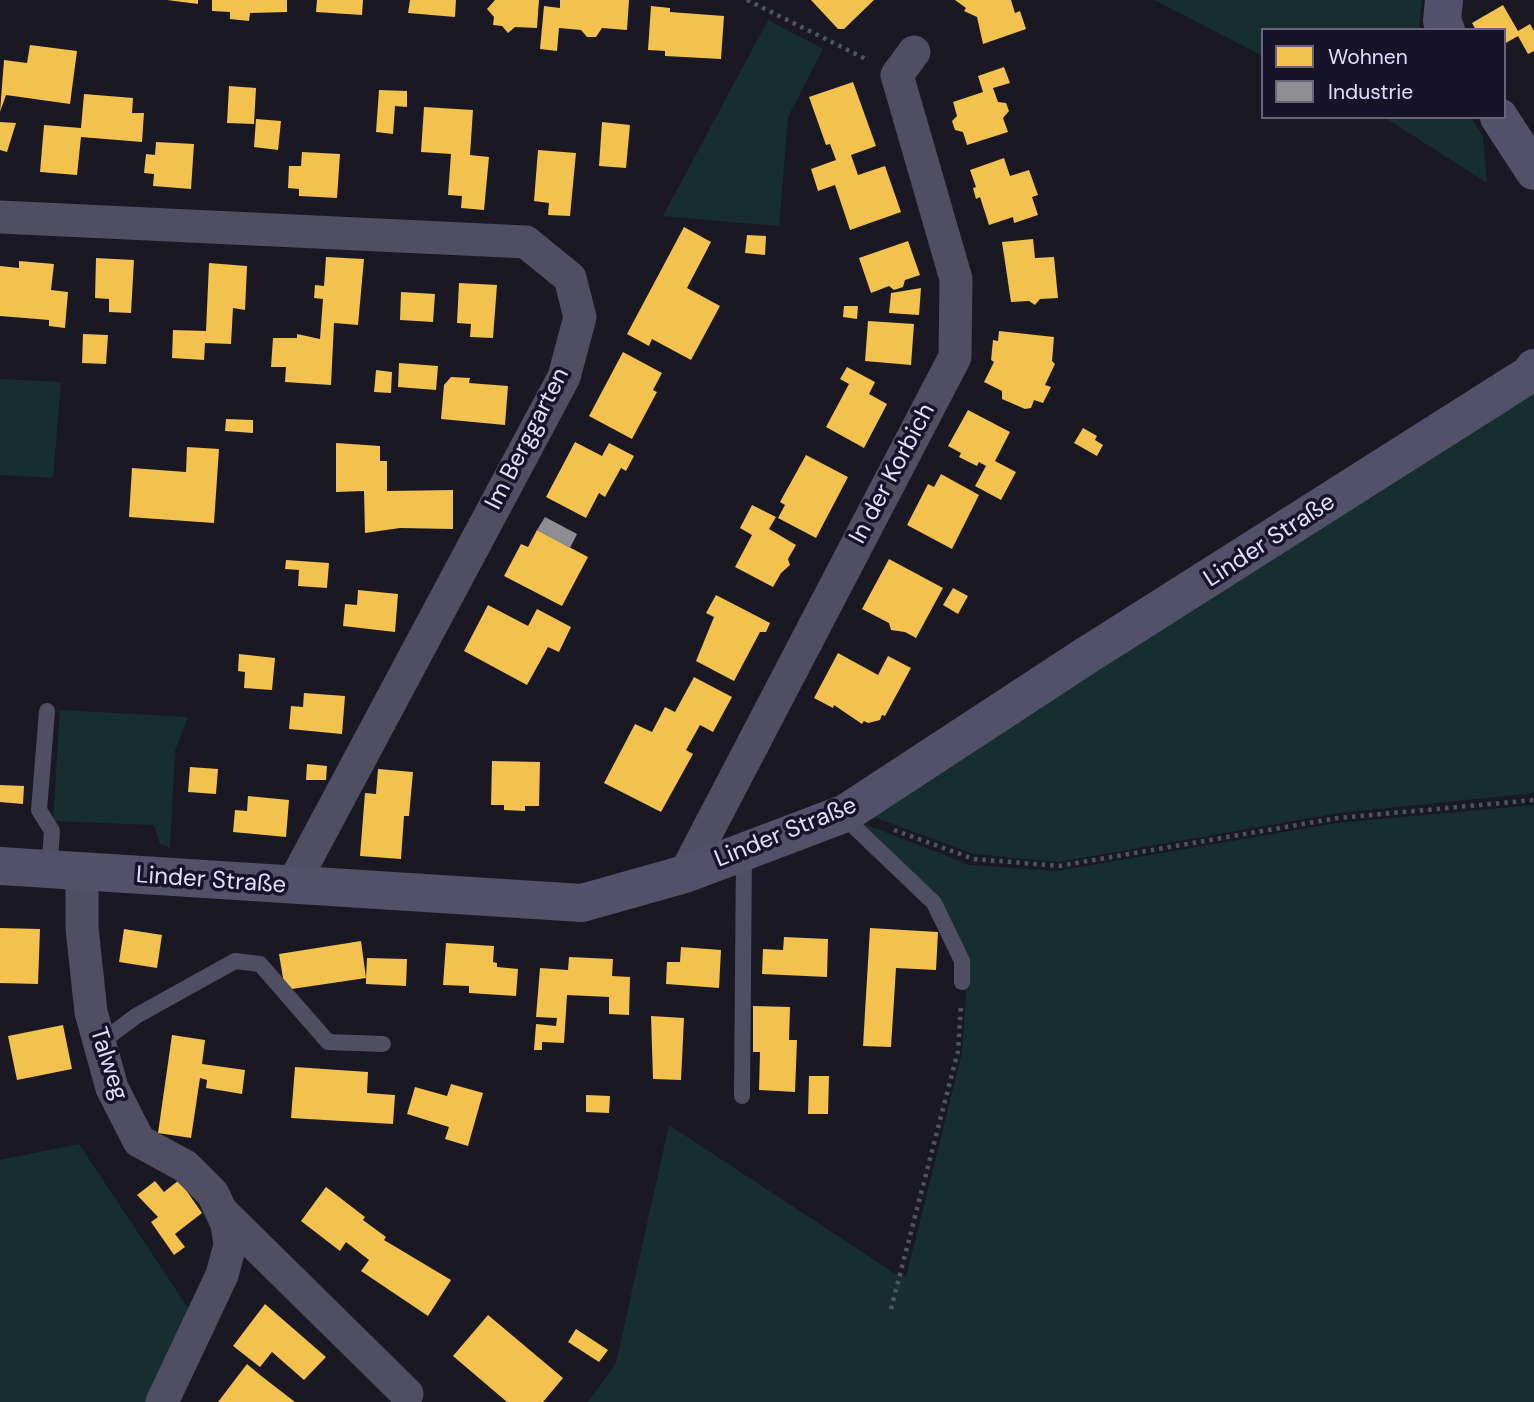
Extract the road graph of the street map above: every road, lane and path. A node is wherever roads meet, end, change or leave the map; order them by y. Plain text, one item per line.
1 (747, 0) edge
2 (1444, 0) edge
3 (1445, 28) edge
4 (906, 63) joint
5 (1500, 119) edge
6 (1534, 172) edge
7 (0, 217) edge
8 (1534, 368) edge
9 (47, 711) dead end
10 (1534, 800) edge
11 (844, 814) junction
12 (744, 852) junction
13 (0, 866) edge
14 (65, 872) junction
15 (685, 874) junction
16 (292, 886) junction
17 (962, 982) joint
18 (100, 1043) junction
19 (383, 1044) dead end
20 (742, 1096) dead end
21 (221, 1211) junction
22 (891, 1309) dead end
23 (407, 1394) dead end
24 (162, 1402) edge

1 - 4 path
2 - 3 street
4 - 15 street, In der Korbich
5 - 6 street
7 - 16 street, Im Berggarten
8 - 11 street, Linder Straße
9 - 14 lane
10 - 11 path
11 - 12 street, Linder Straße
11 - 17 lane
12 - 15 street, Linder Straße
12 - 20 lane
13 - 14 street, Linder Straße
14 - 16 street, Linder Straße
14 - 18 street, Talweg
15 - 16 street, Linder Straße
17 - 22 path
18 - 19 lane
18 - 21 street, Talweg
21 - 23 street, Talweg
21 - 24 street, Talweg

